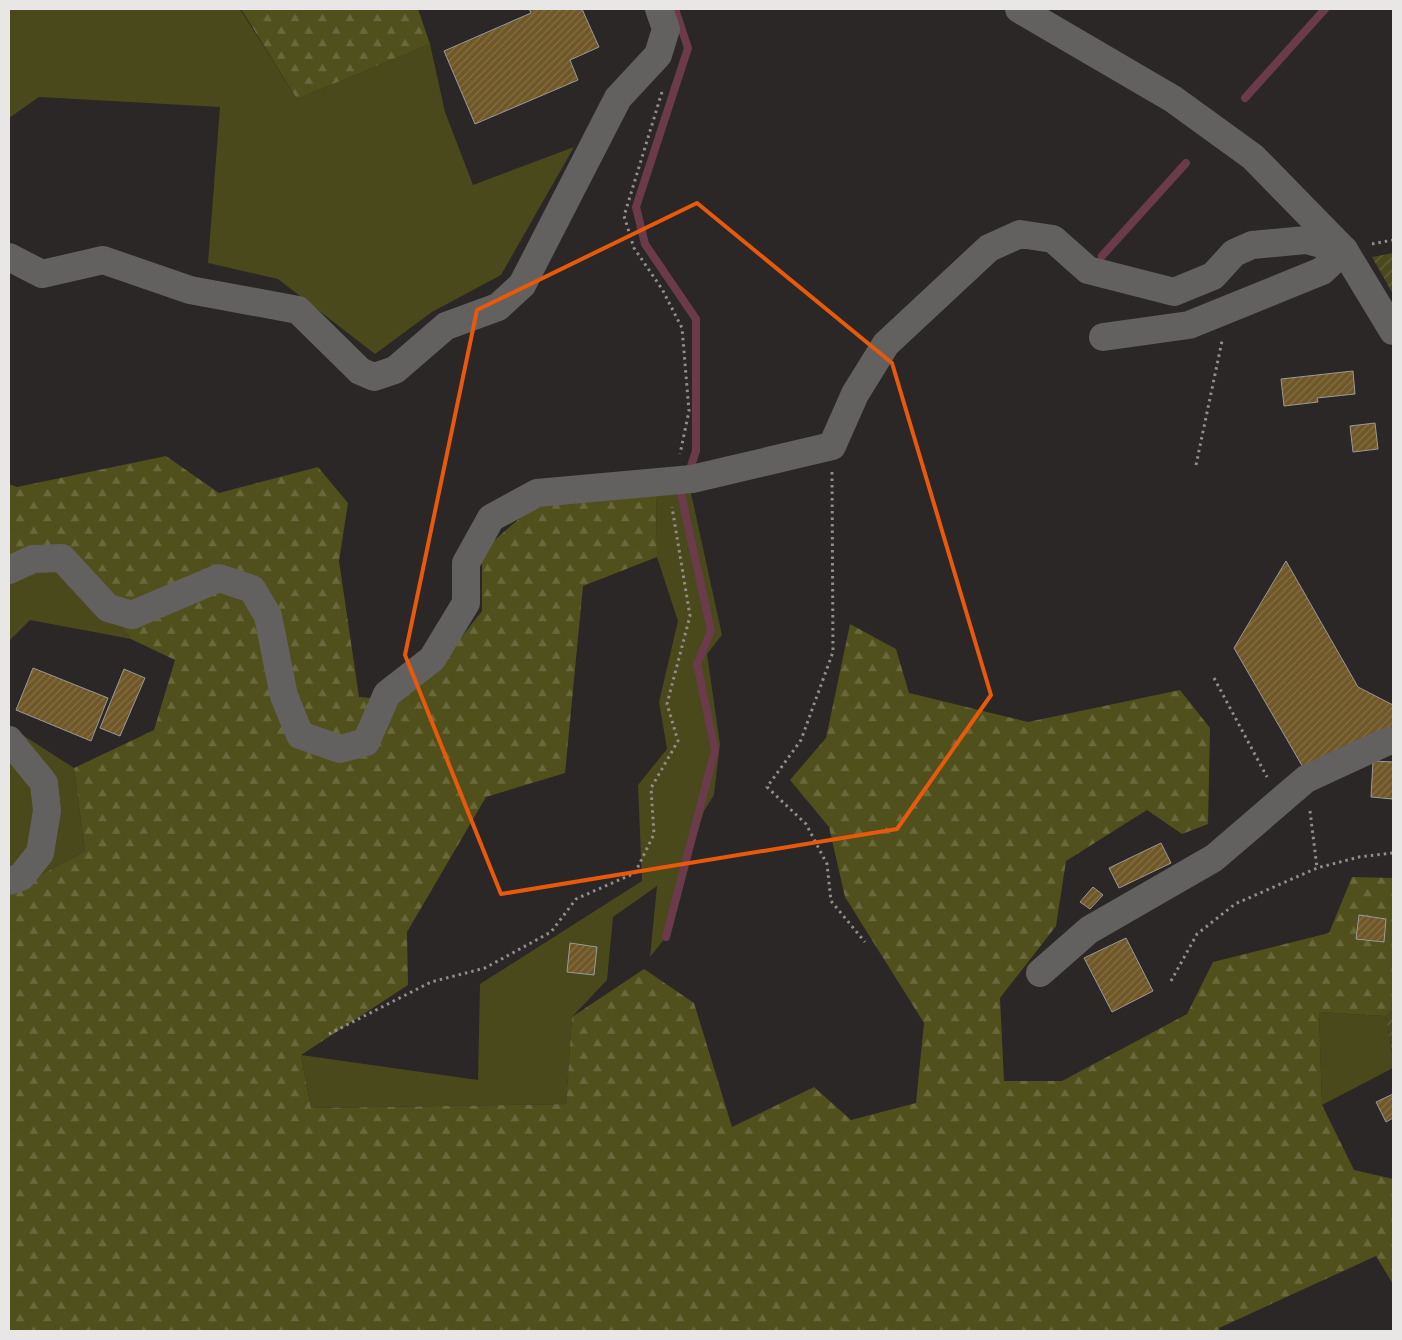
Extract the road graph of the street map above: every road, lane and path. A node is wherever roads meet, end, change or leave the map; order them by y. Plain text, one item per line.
1 (659, 9) edge
2 (1019, 9) edge
3 (664, 85) dead end
4 (1344, 250) junction
5 (9, 257) edge
6 (1229, 308) junction
7 (1393, 332) edge
8 (1103, 337) dead end
9 (832, 446) junction
10 (1196, 465) dead end
11 (683, 480) junction
12 (9, 570) edge
13 (1214, 678) dead end
14 (9, 740) edge
15 (1393, 741) edge
16 (1306, 779) junction
17 (1280, 802) junction
18 (1393, 853) edge
19 (1317, 868) junction
20 (9, 881) edge
21 (865, 942) dead end
22 (1040, 973) dead end
23 (1171, 982) dead end
24 (328, 1034) dead end

1 - 5 street
2 - 4 street
3 - 11 path
4 - 6 street
4 - 7 street
4 - 9 street
6 - 8 street
6 - 10 path
9 - 11 street
9 - 21 path
11 - 12 street
11 - 24 path
13 - 17 path
14 - 20 street
15 - 16 street
16 - 17 street
16 - 19 path
17 - 22 street
18 - 19 path
19 - 23 path

